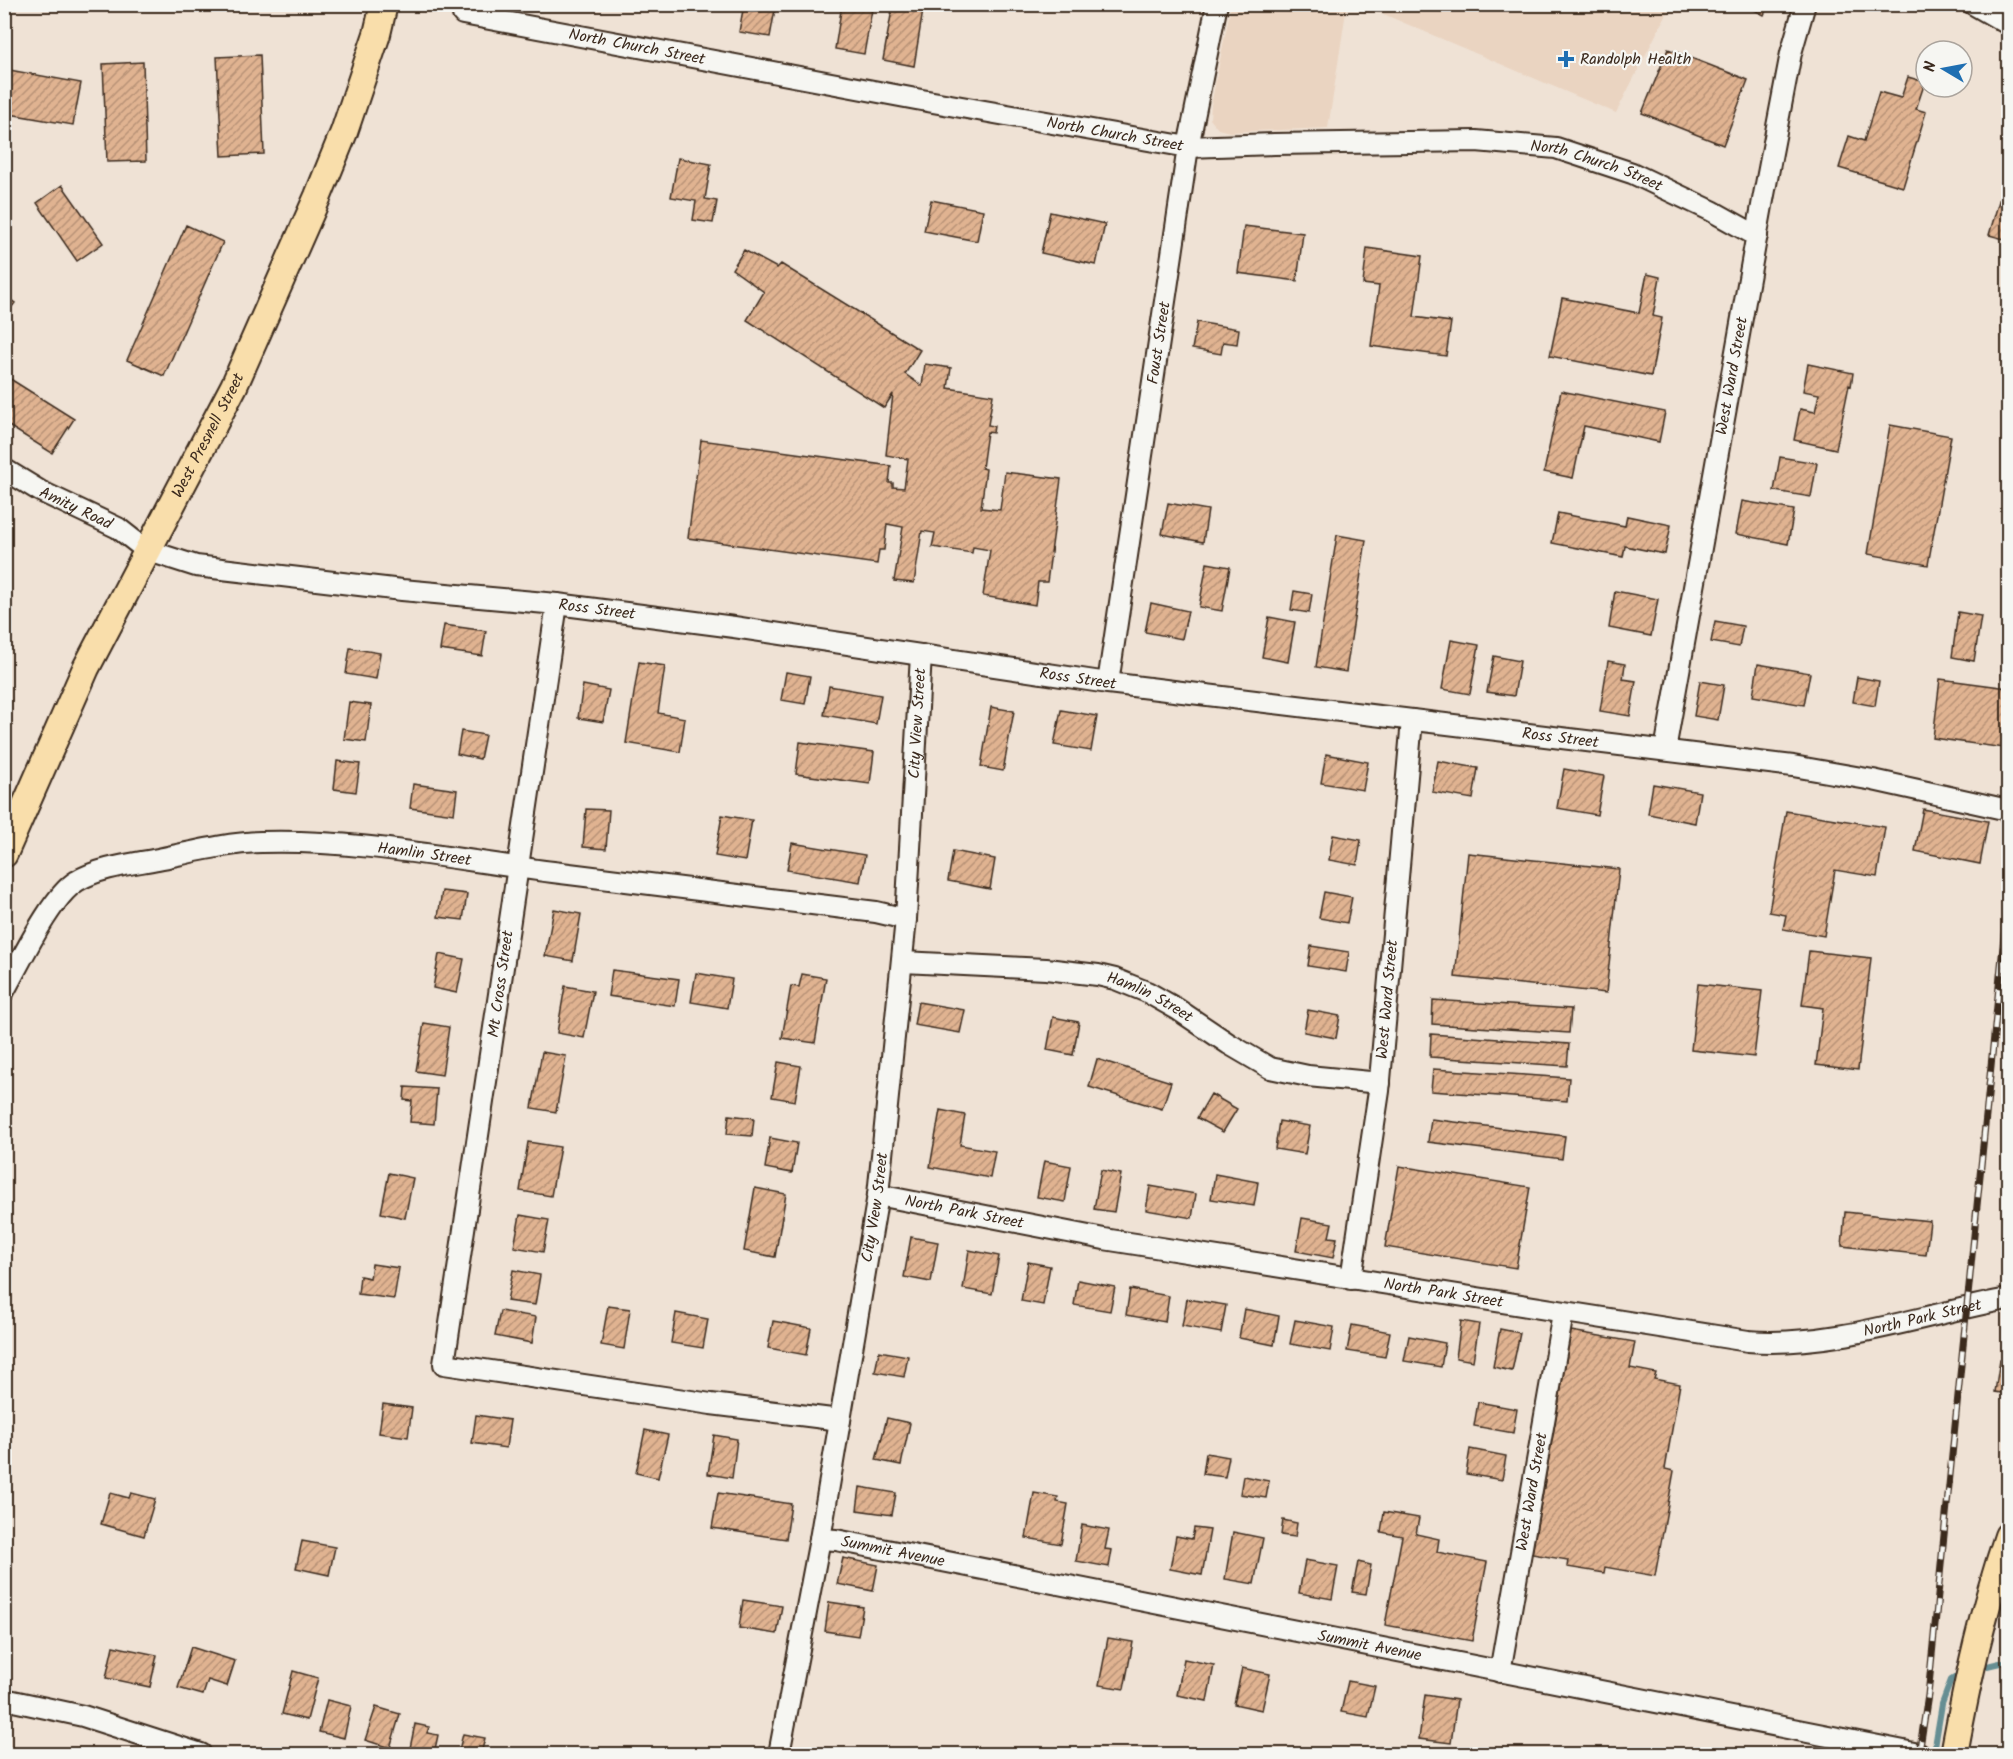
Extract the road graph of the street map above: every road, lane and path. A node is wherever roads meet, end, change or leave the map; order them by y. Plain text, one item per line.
1 (384, 4) edge
2 (1217, 4) edge
3 (1805, 4) edge
4 (1973, 4) edge
5 (463, 14) dead end
6 (2008, 24) edge
7 (1188, 147) junction
8 (1757, 236) junction
9 (4, 469) edge
10 (146, 550) junction
11 (557, 604) junction
12 (921, 655) junction
13 (1108, 683) junction
14 (1412, 720) junction
15 (1665, 750) junction
16 (2008, 810) edge
17 (4, 854) edge
18 (518, 867) junction
19 (906, 920) junction
20 (903, 962) junction
21 (4, 991) edge
22 (1380, 1083) junction
23 (878, 1195) junction
24 (1351, 1279) junction
25 (2008, 1299) edge
26 (1563, 1313) junction
27 (840, 1420) junction
28 (2008, 1536) edge
29 (820, 1539) junction
30 (1500, 1672) junction
31 (4, 1699) edge
32 (201, 1755) edge
33 (779, 1755) edge
34 (1919, 1755) edge
35 (1954, 1755) edge

1 - 10 main road, West Presnell Street
2 - 7 street, Foust Street
3 - 8 street, West Ward Street
4 - 6 street
5 - 7 street, North Church Street
7 - 8 street, North Church Street
7 - 13 street, Foust Street
8 - 15 street, West Ward Street
9 - 10 street, Amity Road
10 - 11 street, Ross Street
10 - 17 main road, West Presnell Street
11 - 12 street, Ross Street
11 - 18 street, Mt Cross Street
12 - 13 street, Ross Street
12 - 19 street, City View Street
13 - 14 street, Ross Street
14 - 15 street, Ross Street
14 - 22 street, West Ward Street
15 - 16 street, Ross Street
18 - 19 street, Hamlin Street
18 - 21 street, Hamlin Street
18 - 27 street, Mt Cross Street
19 - 20 street, City View Street
20 - 22 street, Hamlin Street
20 - 23 street, City View Street
22 - 24 street, West Ward Street
23 - 24 street, North Park Street
23 - 27 street, City View Street
24 - 26 street, North Park Street
25 - 26 street, North Park Street
26 - 30 street, West Ward Street
27 - 29 street, City View Street
28 - 35 main road
29 - 30 street, Summit Avenue
29 - 33 street, City View Street
30 - 34 street, Summit Avenue
31 - 32 street

